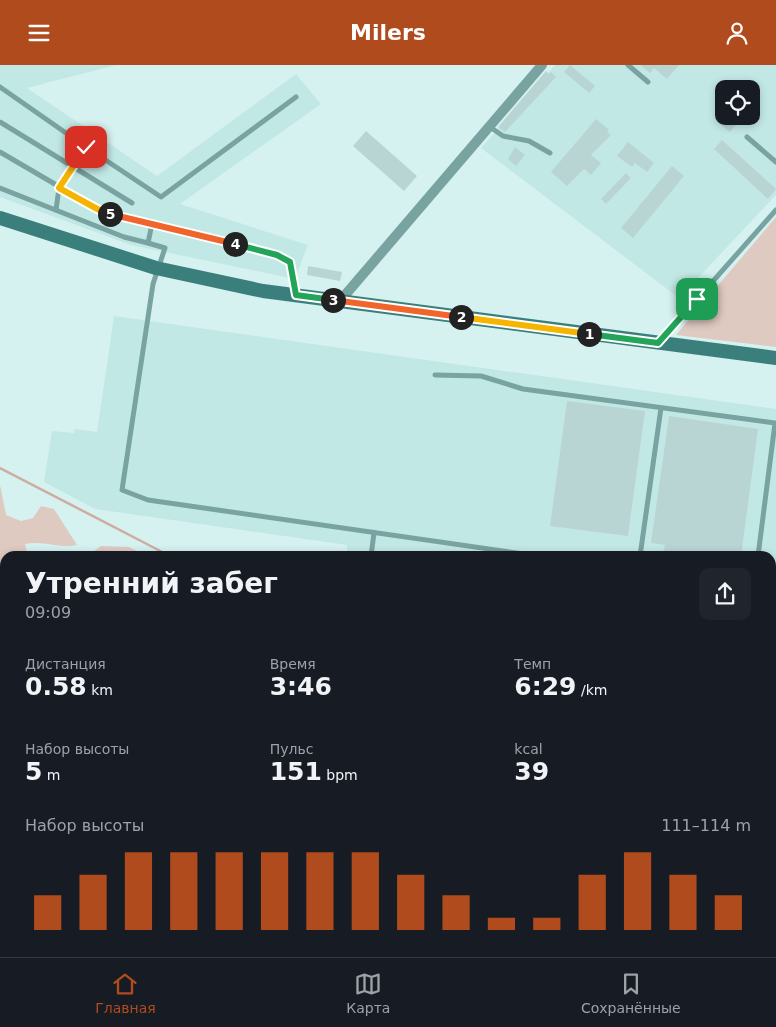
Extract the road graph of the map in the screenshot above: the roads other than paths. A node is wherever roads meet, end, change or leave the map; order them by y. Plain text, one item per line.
1 (628, 65) edge
2 (537, 67) edge
3 (648, 82) dead end
4 (0, 87) edge
5 (296, 97) dead end
6 (0, 122) edge
7 (490, 127) junction
8 (747, 137) dead end
9 (86, 147) junction
10 (0, 152) edge
11 (550, 153) dead end
12 (776, 162) edge
13 (72, 165) junction
14 (0, 188) edge
15 (59, 188) junction
16 (132, 203) dead end
17 (56, 210) junction
18 (776, 210) edge
19 (0, 218) edge
20 (152, 224) junction
21 (148, 243) junction
22 (156, 268) junction
23 (296, 295) junction
24 (340, 301) junction
25 (658, 343) junction
26 (776, 358) edge
27 (435, 375) dead end
28 (661, 408) junction
29 (374, 533) junction
30 (372, 551) edge
31 (502, 551) edge
32 (641, 551) edge
33 (759, 551) edge

1 - 3 lane
2 - 7 street
4 - 9 lane
5 - 9 lane
6 - 13 lane
7 - 11 lane
7 - 24 street
8 - 12 lane
9 - 13 lane
10 - 15 lane
13 - 15 lane
13 - 16 lane
14 - 17 lane
15 - 17 lane
15 - 20 lane
17 - 21 lane
18 - 25 lane
19 - 22 street
20 - 21 lane
20 - 23 lane
21 - 22 lane
22 - 23 street
22 - 29 lane
23 - 24 street
24 - 25 street
25 - 26 street
27 - 28 lane
28 - 32 lane
28 - 33 lane
29 - 30 lane
29 - 31 lane

